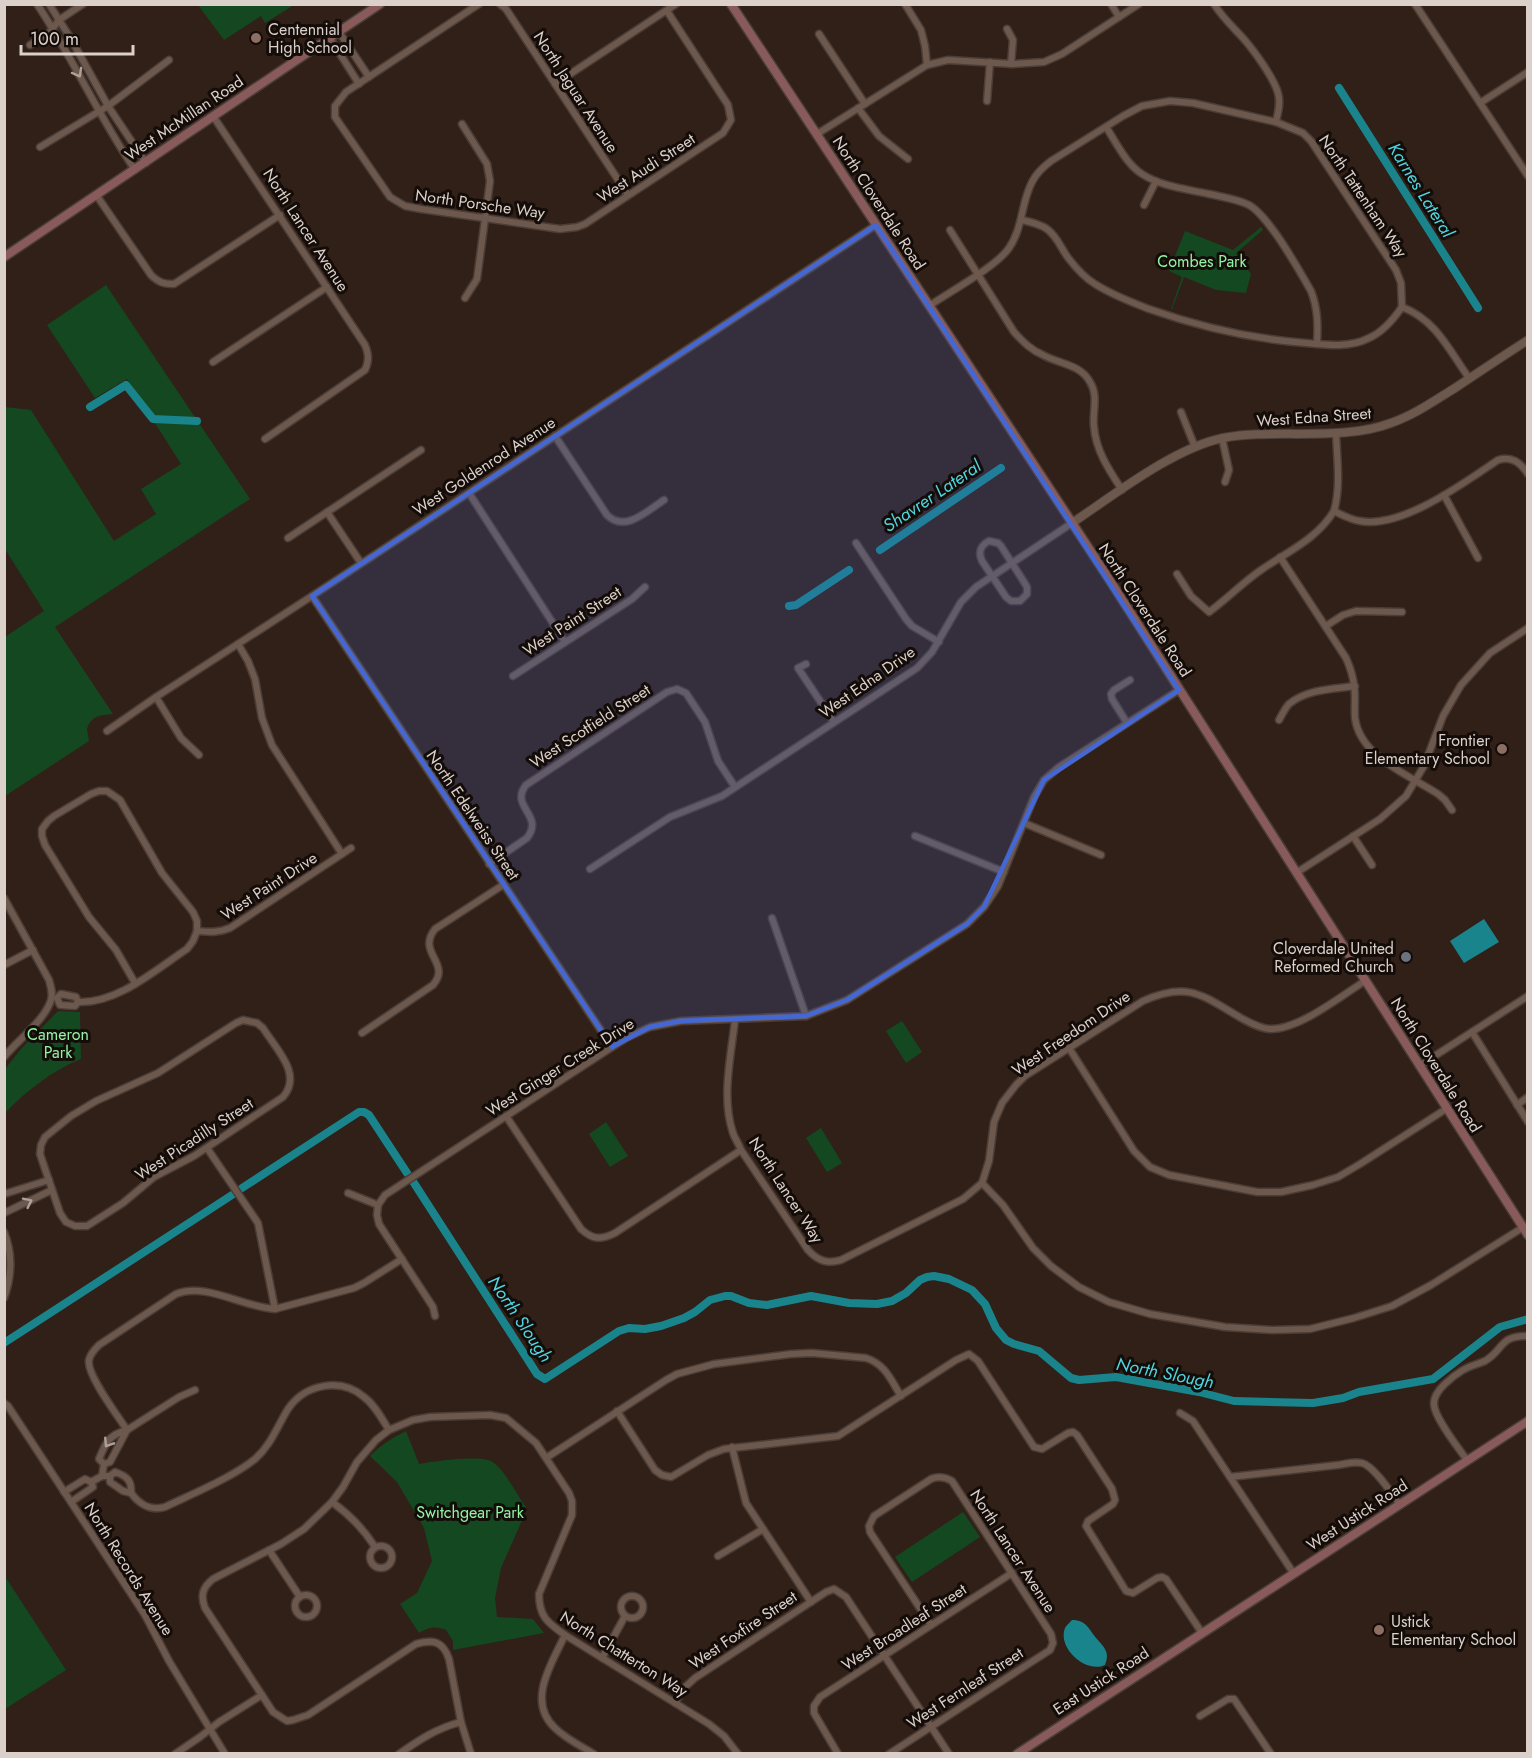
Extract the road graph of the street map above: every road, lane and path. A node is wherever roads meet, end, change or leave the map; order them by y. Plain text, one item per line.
1 (37, 4) edge
2 (49, 4) edge
3 (83, 4) edge
4 (380, 4) edge
5 (479, 4) edge
6 (501, 4) edge
7 (676, 4) edge
8 (731, 4) edge
9 (905, 4) edge
10 (1111, 4) edge
11 (1139, 4) edge
12 (1415, 4) edge
13 (1216, 5) edge
14 (667, 11) junction
15 (1119, 17) junction
16 (59, 20) junction
17 (53, 28) junction
18 (1006, 29) dead end
19 (339, 32) junction
20 (819, 34) dead end
21 (330, 38) junction
22 (30, 45) dead end
23 (169, 60) dead end
24 (990, 62) junction
25 (1011, 64) junction
26 (927, 65) junction
27 (1527, 72) edge
28 (369, 77) junction
29 (359, 84) junction
30 (555, 84) junction
31 (987, 101) dead end
32 (1480, 103) junction
33 (865, 104) junction
34 (108, 106) junction
35 (858, 108) junction
36 (99, 111) junction
37 (213, 116) junction
38 (1276, 122) junction
39 (462, 124) dead end
40 (1106, 127) junction
41 (817, 135) junction
42 (40, 147) dead end
43 (908, 159) dead end
44 (146, 163) junction
45 (135, 170) junction
46 (1527, 176) edge
47 (1156, 180) junction
48 (628, 195) junction
49 (97, 196) junction
50 (1144, 205) dead end
51 (280, 215) junction
52 (485, 218) junction
53 (1022, 220) junction
54 (876, 225) junction
55 (569, 229) joint
56 (950, 230) dead end
57 (4, 257) edge
58 (978, 273) junction
59 (327, 287) junction
60 (465, 298) dead end
61 (929, 306) junction
62 (1402, 307) junction
63 (1527, 340) edge
64 (1317, 344) junction
65 (213, 362) dead end
66 (1468, 378) junction
67 (1181, 412) dead end
68 (1336, 432) junction
69 (555, 436) junction
70 (265, 438) dead end
71 (1222, 438) junction
72 (1195, 447) junction
73 (421, 450) dead end
74 (1527, 474) edge
75 (1225, 482) dead end
76 (1122, 490) junction
77 (469, 493) junction
78 (1444, 495) junction
79 (664, 500) dead end
80 (1334, 511) junction
81 (327, 512) junction
82 (1072, 523) junction
83 (288, 538) dead end
84 (856, 543) dead end
85 (1281, 557) junction
86 (1478, 558) dead end
87 (1012, 562) junction
88 (361, 563) junction
89 (1177, 574) dead end
90 (992, 576) junction
91 (645, 587) dead end
92 (312, 596) junction
93 (1402, 612) dead end
94 (1326, 626) junction
95 (1527, 628) edge
96 (565, 642) junction
97 (939, 642) junction
98 (238, 644) junction
99 (806, 664) dead end
100 (513, 676) dead end
101 (1130, 680) dead end
102 (1355, 686) junction
103 (1179, 690) junction
104 (156, 697) junction
105 (1279, 720) dead end
106 (834, 722) junction
107 (1128, 723) junction
108 (107, 731) dead end
109 (199, 755) dead end
110 (1417, 780) junction
111 (735, 787) junction
112 (1452, 810) dead end
113 (1024, 823) junction
114 (915, 836) dead end
115 (1353, 837) junction
116 (351, 848) dead end
117 (342, 854) junction
118 (1101, 855) dead end
119 (489, 864) junction
120 (1372, 865) dead end
121 (590, 869) dead end
122 (1004, 872) junction
123 (1296, 873) junction
124 (503, 885) junction
125 (4, 898) edge
126 (772, 918) dead end
127 (197, 931) junction
128 (33, 950) junction
129 (4, 965) edge
130 (1365, 981) junction
131 (135, 983) junction
132 (1527, 996) edge
133 (54, 998) junction
134 (78, 1002) junction
135 (806, 1016) junction
136 (735, 1020) junction
137 (1472, 1032) junction
138 (362, 1034) dead end
139 (612, 1047) junction
140 (1069, 1048) junction
141 (4, 1056) edge
142 (1419, 1066) junction
143 (1527, 1097) edge
144 (1517, 1104) junction
145 (1446, 1109) junction
146 (506, 1116) junction
147 (1527, 1122) edge
148 (207, 1148) junction
149 (741, 1150) junction
150 (48, 1180) junction
151 (982, 1183) junction
152 (52, 1190) junction
153 (348, 1193) dead end
154 (4, 1194) edge
155 (378, 1205) junction
156 (4, 1213) edge
157 (1525, 1231) edge
158 (4, 1232) edge
159 (402, 1259) junction
160 (4, 1298) edge
161 (274, 1308) junction
162 (435, 1316) dead end
163 (1527, 1336) edge
164 (195, 1390) dead end
165 (901, 1396) junction
166 (4, 1403) edge
167 (617, 1411) junction
168 (1180, 1413) dead end
169 (1527, 1421) edge
170 (127, 1430) junction
171 (389, 1430) junction
172 (732, 1447) junction
173 (546, 1458) junction
174 (1467, 1461) junction
175 (104, 1464) junction
176 (102, 1476) junction
177 (110, 1476) junction
178 (1230, 1477) junction
179 (91, 1482) junction
180 (64, 1492) junction
181 (131, 1493) junction
182 (71, 1502) junction
183 (332, 1502) junction
184 (1400, 1505) junction
185 (763, 1529) junction
186 (375, 1547) dead end
187 (269, 1550) junction
188 (718, 1556) dead end
189 (1012, 1573) junction
190 (1294, 1574) junction
191 (300, 1597) dead end
192 (811, 1602) junction
193 (625, 1616) dead end
194 (931, 1625) junction
195 (1202, 1633) junction
196 (565, 1635) junction
197 (1053, 1643) joint
198 (885, 1656) junction
199 (602, 1658) junction
200 (262, 1695) junction
201 (675, 1703) junction
202 (1200, 1716) dead end
203 (461, 1722) junction
204 (931, 1726) junction
205 (209, 1730) junction
206 (175, 1754) edge
207 (225, 1754) edge
208 (399, 1754) edge
209 (471, 1754) edge
210 (594, 1754) edge
211 (738, 1754) edge
212 (838, 1754) edge
213 (889, 1754) edge
214 (949, 1754) edge
215 (1017, 1754) edge
216 (1271, 1754) edge

1 - 17 street
2 - 16 street
3 - 16 street
4 - 19 main road, West McMillan Road
5 - 28 street
6 - 30 street, North Jaguar Avenue
7 - 14 street
8 - 41 main road, North Cloverdale Road
9 - 26 street
10 - 15 street
11 - 15 street
12 - 32 street
13 - 38 street
14 - 30 street
14 - 48 street, West Audi Street
15 - 25 street
16 - 17 street
16 - 34 street
17 - 22 street
17 -> 36 street
18 - 25 street
19 - 21 main road, West McMillan Road
19 - 28 street
20 - 33 street
21 - 29 street
21 - 37 main road, West McMillan Road
23 - 34 street
24 - 25 street
24 - 26 street
24 - 31 street
26 - 33 street
27 - 32 street
28 - 29 street
29 - 52 street, North Porsche Way
30 - 48 street, North Jaguar Avenue
32 - 46 street
33 - 35 street
34 - 36 street
34 - 44 street
35 - 41 street
35 - 43 street
36 - 42 street
36 - 45 street
37 - 44 main road, West McMillan Road
37 - 51 street, North Lancer Avenue
38 - 40 street, North Tattenham Way
38 - 62 street, North Tattenham Way
39 - 52 street
40 - 47 street
40 - 53 street, North Tattenham Way
41 - 54 main road, North Cloverdale Road
44 - 45 main road, West McMillan Road
45 - 49 main road, West McMillan Road
47 - 50 street
47 - 64 street
48 - 55 street, West Audi Street
49 - 51 street
49 - 57 main road, West McMillan Road
51 - 59 street, North Lancer Avenue
52 - 55 street, North Porsche Way
52 - 60 street
53 - 58 street, North Tattenham Way
53 - 64 street
54 - 61 main road, North Cloverdale Road
54 - 69 street, West Goldenrod Avenue
56 - 58 street
58 - 61 street, North Tattenham Way
58 - 76 street
59 - 65 street
59 - 70 street, North Lancer Avenue
61 - 82 main road, North Cloverdale Road
62 - 64 street
62 - 66 street
63 - 66 street, West Edna Street
66 - 68 street, West Edna Street
67 - 72 street
68 - 71 street, West Edna Street
68 - 80 street
69 - 77 street, West Goldenrod Avenue
69 - 79 street
71 - 72 street, West Edna Street
71 - 75 street
72 - 76 street, West Edna Street
73 - 81 street
74 - 78 street
76 - 82 street, West Edna Street
77 - 88 street, West Goldenrod Avenue
77 - 96 street
78 - 80 street
78 - 86 street
80 - 85 street
81 - 83 street
81 - 88 street
82 - 87 street, West Edna Drive
82 - 103 main road, North Cloverdale Road
84 - 97 street
85 - 89 street
85 - 94 street
87 - 90 street, West Edna Drive
87 - 90 street
87 - 90 street
88 - 92 street, West Goldenrod Avenue
90 - 97 street, West Edna Drive
91 - 96 street, West Paint Street
92 - 98 street, West Goldenrod Avenue
92 - 119 street, North Edelweiss Street
93 - 94 street
94 - 102 street
95 - 110 street
96 - 100 street, West Paint Street
97 - 106 street, West Edna Drive
98 - 104 street, West Goldenrod Avenue
98 - 117 street
99 - 106 street
101 - 107 street
102 - 105 street
102 - 110 street
103 - 107 street, West Ginger Creek Drive
103 - 123 main road, North Cloverdale Road
104 - 108 street, West Goldenrod Avenue
104 - 109 street
106 - 111 street, West Edna Drive
107 - 113 street, West Ginger Creek Drive
110 - 112 street
110 - 115 street
111 - 119 street, West Scotfield Street
111 - 121 street, West Edna Drive
113 - 118 street
113 - 122 street, West Ginger Creek Drive
114 - 122 street
115 - 120 street
115 - 123 street
116 - 117 street, West Paint Drive
117 - 127 street, West Paint Drive
119 - 124 street, North Edelweiss Street
122 - 135 street, West Ginger Creek Drive
123 - 130 main road, North Cloverdale Road
124 - 138 street
124 - 139 street, North Edelweiss Street
125 - 128 street
126 - 135 street
127 - 131 street
127 - 131 street
128 - 129 street
128 - 133 street
130 - 140 street, West Freedom Drive
130 - 142 main road, North Cloverdale Road
131 - 134 street
132 - 137 street
133 - 134 street
133 - 134 street
133 - 141 street
135 - 136 street, West Ginger Creek Drive
136 - 139 street, West Ginger Creek Drive
136 - 149 street, North Lancer Way
137 - 142 street
137 - 144 street
139 - 146 street, West Ginger Creek Drive
140 - 145 street
140 - 151 street, West Freedom Drive
142 - 145 main road, North Cloverdale Road
143 - 144 street
144 - 147 street
145 - 157 main road, North Cloverdale Road
146 - 149 street
146 - 155 street, West Ginger Creek Drive
148 - 150 street, West Picadilly Street
148 - 152 street, West Picadilly Street
148 - 161 street
149 - 151 street, North Lancer Way
150 - 152 street
150 - 154 street
151 - 157 street
156 -> 152 street
153 - 155 street
155 - 159 street
158 - 160 street
159 - 161 street
159 - 162 street
161 - 170 street
163 - 174 street
164 - 170 street
165 - 167 street
165 - 172 street
165 - 195 street
166 - 180 street, North Records Avenue
167 - 172 street
167 - 173 street
168 - 178 street
169 - 174 main road, West Ustick Road
170 - 175 street
170 -> 175 street
171 - 173 street, North Chatterton Way
171 - 181 street
171 - 183 street, North Chatterton Way
172 - 185 street
173 - 196 street, North Chatterton Way
174 - 184 main road, West Ustick Road
175 - 176 street
176 - 177 street
176 - 179 street
177 - 181 street
177 - 181 street
178 - 184 street
178 - 190 street
179 - 180 street
179 - 182 street
180 - 182 street, North Records Avenue
182 - 205 street, North Records Avenue
183 - 186 street
183 - 187 street, North Chatterton Way
184 - 190 main road, West Ustick Road
185 - 188 street
185 - 192 street
187 - 191 street
187 - 200 street, North Chatterton Way
189 - 194 street, West Broadleaf Street
189 - 194 street, North Lancer Avenue
189 - 197 street, North Lancer Avenue
190 - 195 main road, West Ustick Road
192 - 198 street, West Foxfire Street
192 - 201 street, West Foxfire Street
193 - 199 street
194 - 198 street, West Broadleaf Street
195 - 215 main road, East Ustick Road
196 - 199 street, North Chatterton Way
196 - 210 street
197 - 204 street, West Fernleaf Street
198 - 204 street
198 - 212 street, West Broadleaf Street
199 - 201 street, North Chatterton Way
200 - 203 street
200 - 205 street
201 - 211 street, North Chatterton Way
202 - 216 street
203 - 208 street
203 - 209 street
204 - 213 street, West Fernleaf Street
204 - 214 street
205 - 206 street
205 - 207 street, North Records Avenue

